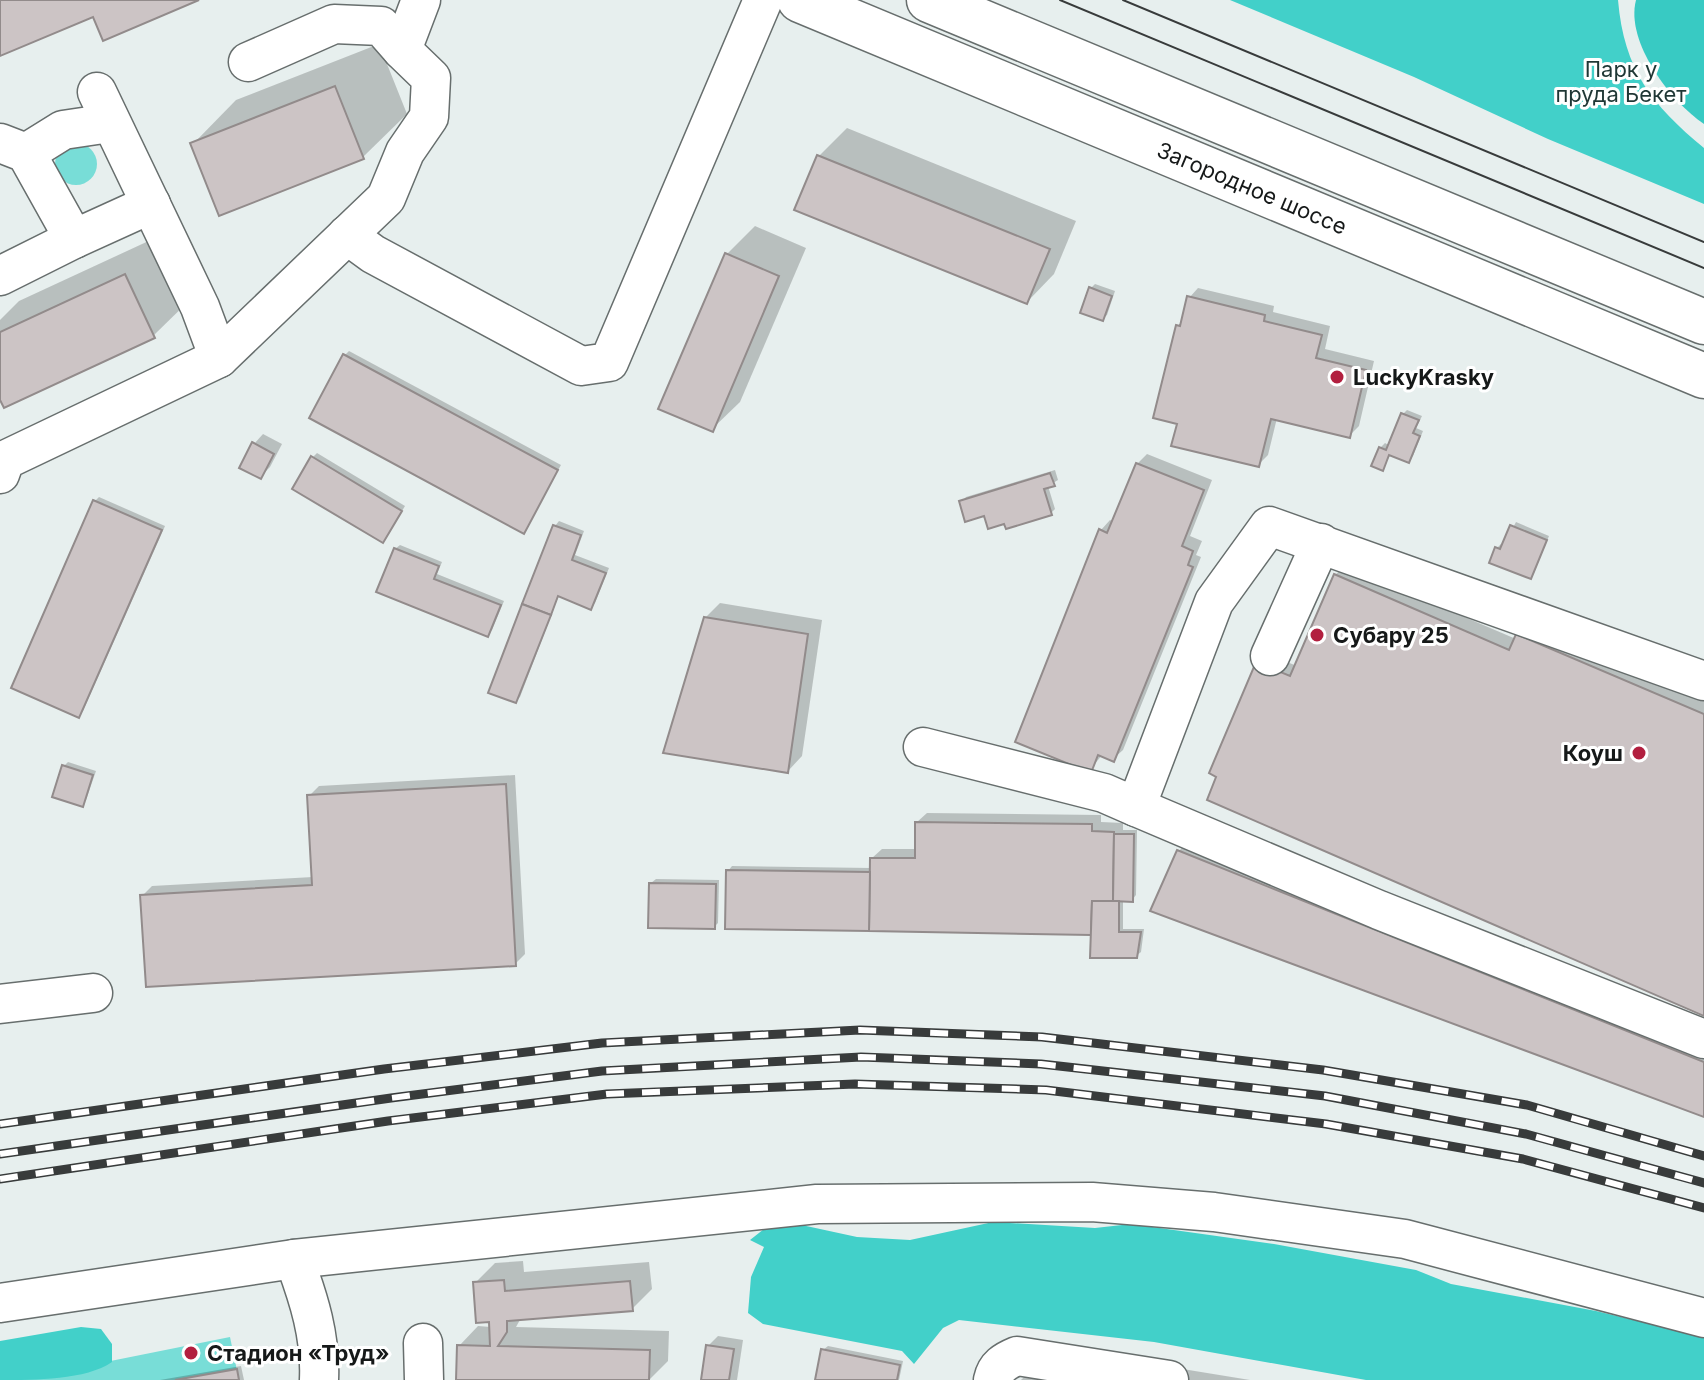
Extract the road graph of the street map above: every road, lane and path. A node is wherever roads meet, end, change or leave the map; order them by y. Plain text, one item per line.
1 (421, 0) edge
2 (763, 0) edge
3 (800, 0) edge
4 (929, 0) edge
5 (402, 50) junction
6 (248, 62) dead end
7 (13, 148) edge
8 (151, 204) junction
9 (347, 235) junction
10 (74, 239) junction
11 (0, 276) edge
12 (1704, 322) edge
13 (219, 358) junction
14 (1704, 376) edge
15 (2, 461) edge
16 (1321, 543) junction
17 (1270, 656) dead end
18 (1704, 681) edge
19 (923, 747) dead end
20 (1136, 807) junction
21 (93, 993) dead end
22 (0, 1004) edge
23 (1704, 1039) edge
24 (294, 1259) junction
25 (0, 1303) edge
26 (1704, 1318) edge
27 (319, 1380) edge
28 (993, 1380) edge
29 (1169, 1380) edge

1 - 5 lane
2 - 9 lane
3 - 14 main road, Загородное шоссе
4 - 12 main road
5 - 6 lane
5 - 9 lane
7 - 8 lane
7 - 10 lane
8 - 10 lane
8 - 13 lane
9 - 13 lane
10 - 11 lane
13 - 15 lane
16 - 17 lane
16 - 18 lane
16 - 20 lane
19 - 20 lane
20 - 23 lane
21 - 22 lane
24 - 25 lane
24 - 26 lane
24 - 27 lane
28 - 29 lane

